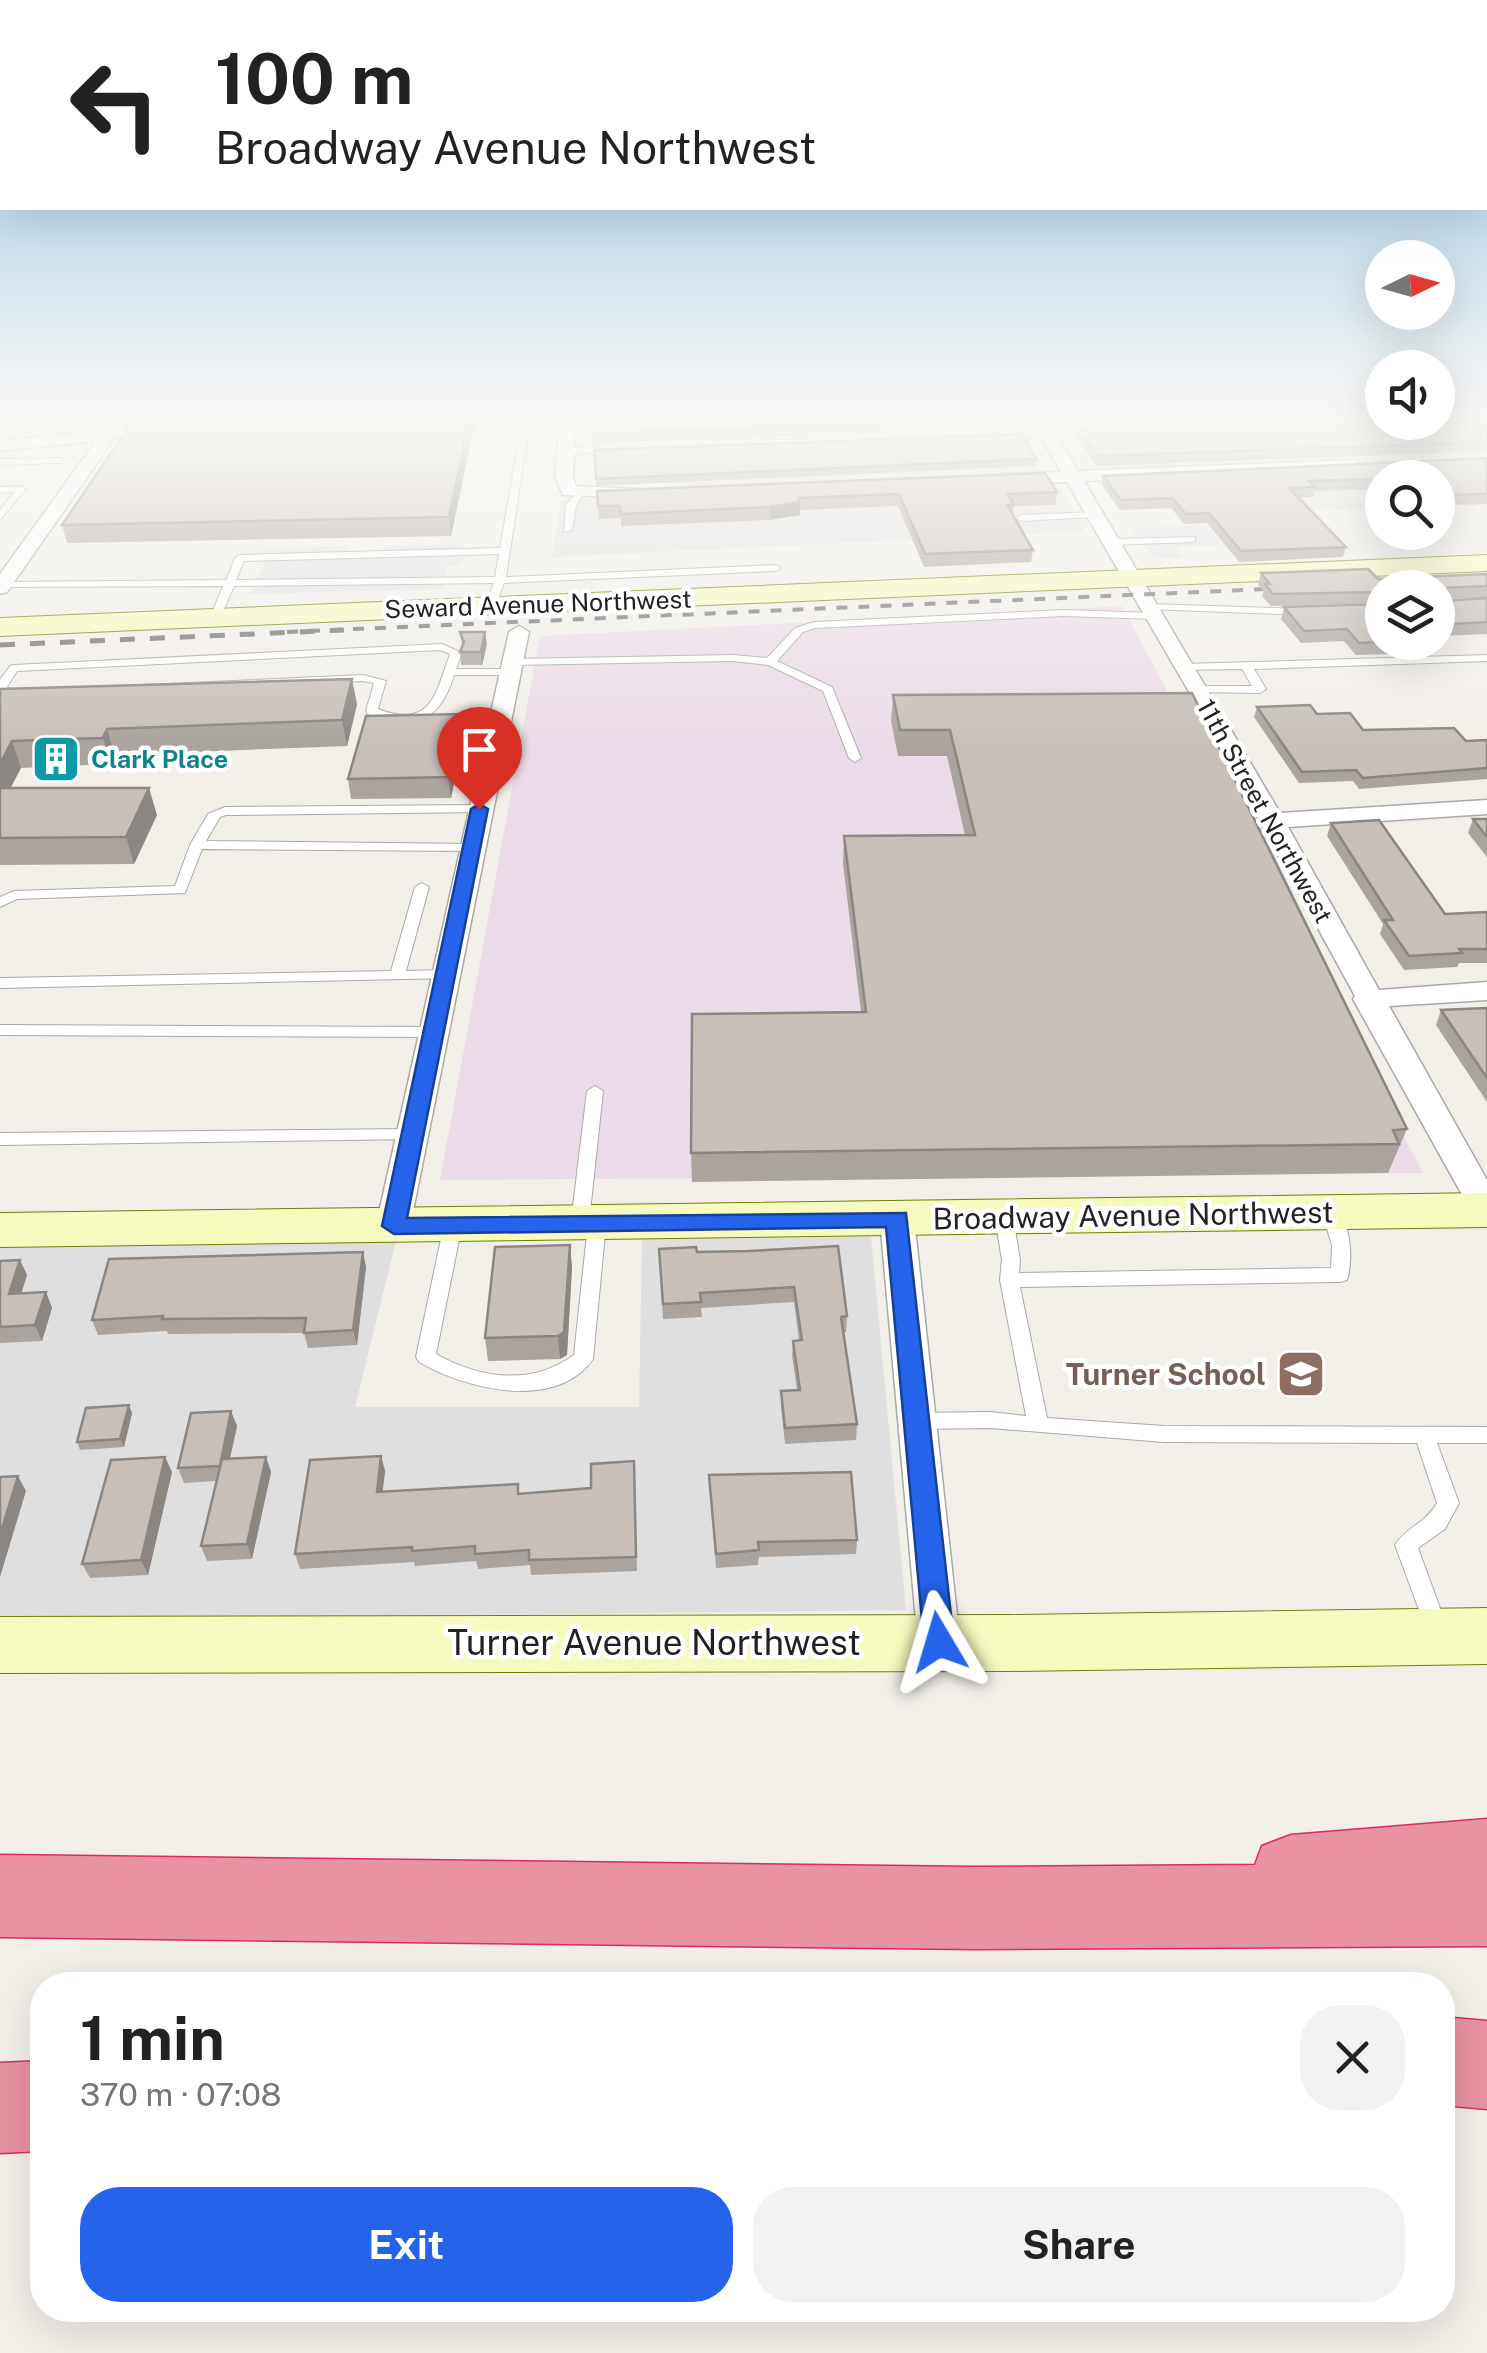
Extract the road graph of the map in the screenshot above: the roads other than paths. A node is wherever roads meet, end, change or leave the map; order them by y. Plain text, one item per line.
1 (36, 526) edge
2 (509, 526) edge
3 (569, 526) edge
4 (1102, 526) edge
5 (568, 530) dead end
6 (1191, 538) dead end
7 (1112, 542) junction
8 (505, 551) junction
9 (1487, 562) edge
10 (776, 568) dead end
11 (1136, 580) junction
12 (231, 582) junction
13 (1, 587) edge
14 (496, 593) junction
15 (1153, 612) junction
16 (1314, 612) edge
17 (215, 618) junction
18 (0, 627) edge
19 (519, 632) dead end
20 (1487, 658) edge
21 (770, 662) junction
22 (1246, 666) junction
23 (511, 667) junction
24 (1184, 667) junction
25 (448, 672) junction
26 (0, 688) edge
27 (1199, 690) junction
28 (855, 758) dead end
29 (1487, 807) edge
30 (479, 809) junction
31 (1271, 820) junction
32 (198, 845) junction
33 (471, 847) junction
34 (422, 887) dead end
35 (0, 903) edge
36 (445, 974) junction
37 (397, 976) junction
38 (0, 983) edge
39 (1487, 991) edge
40 (1368, 999) junction
41 (0, 1030) edge
42 (434, 1032) junction
43 (595, 1091) dead end
44 (412, 1135) junction
45 (0, 1139) edge
46 (1487, 1210) edge
47 (1330, 1212) junction
48 (1004, 1217) junction
49 (897, 1218) junction
50 (588, 1223) junction
51 (453, 1225) junction
52 (394, 1226) junction
53 (0, 1230) edge
54 (1009, 1280) junction
55 (916, 1421) junction
56 (1038, 1426) junction
57 (1424, 1435) junction
58 (1487, 1435) edge
59 (1464, 1636) edge
60 (939, 1642) junction
61 (0, 1646) edge
62 (1487, 1859) edge
63 (0, 1896) edge
64 (1487, 1906) edge
65 (975, 1908) junction
66 (1487, 2050) edge
67 (1455, 2051) edge
68 (1455, 2061) edge
69 (1487, 2065) edge
70 (30, 2107) edge
71 (0, 2108) edge

1 - 13 street
2 - 8 lane
3 - 5 lane
4 - 7 street, 11th Street Northwest
6 - 7 lane
7 - 11 street, 11th Street Northwest
8 - 12 lane
8 - 14 lane
9 - 11 street, Seward Avenue Northwest
10 - 14 lane
11 - 14 street, Seward Avenue Northwest
11 - 15 street, 11th Street Northwest
12 - 13 lane
12 - 14 lane
12 - 17 lane
14 - 17 street, Seward Avenue Northwest
15 - 16 lane
15 - 21 lane
15 - 24 street, 11th Street Northwest
17 - 18 street, Seward Avenue Northwest
19 - 23 street
20 - 22 lane
21 - 23 lane
21 - 28 lane
22 - 24 lane
22 - 27 lane
23 - 25 lane
23 - 30 street
24 - 27 street, 11th Street Northwest
25 - 26 lane
25 - 26 lane
27 - 31 street, 11th Street Northwest
29 - 31 street
30 - 32 lane
30 - 33 street
31 - 40 street, 11th Street Northwest
32 - 33 lane
32 - 35 lane
33 - 36 street
34 - 37 lane
36 - 37 lane
36 - 42 street
37 - 38 lane
39 - 40 street
40 - 46 street, 11th Street Northwest
41 - 42 lane
42 - 44 street
43 - 50 lane
44 - 45 lane
44 - 52 street
46 - 47 street, Broadway Avenue Northwest
47 - 48 street, Broadway Avenue Northwest
47 - 54 lane
48 - 49 street, Broadway Avenue Northwest
48 - 54 lane
49 - 50 street, Broadway Avenue Northwest
49 - 55 street
50 - 51 street, Broadway Avenue Northwest
50 - 51 lane
51 - 52 street, Broadway Avenue Northwest
52 - 53 street, Broadway Avenue Northwest
54 - 56 lane
55 - 56 lane
55 - 60 street
56 - 57 lane
57 - 58 lane
57 - 59 lane
59 - 60 street, Turner Avenue Northwest
60 - 61 street, Turner Avenue Northwest
62 - 65 highway
63 - 65 highway
64 - 65 highway
66 - 67 highway
68 - 69 highway
70 - 71 highway

